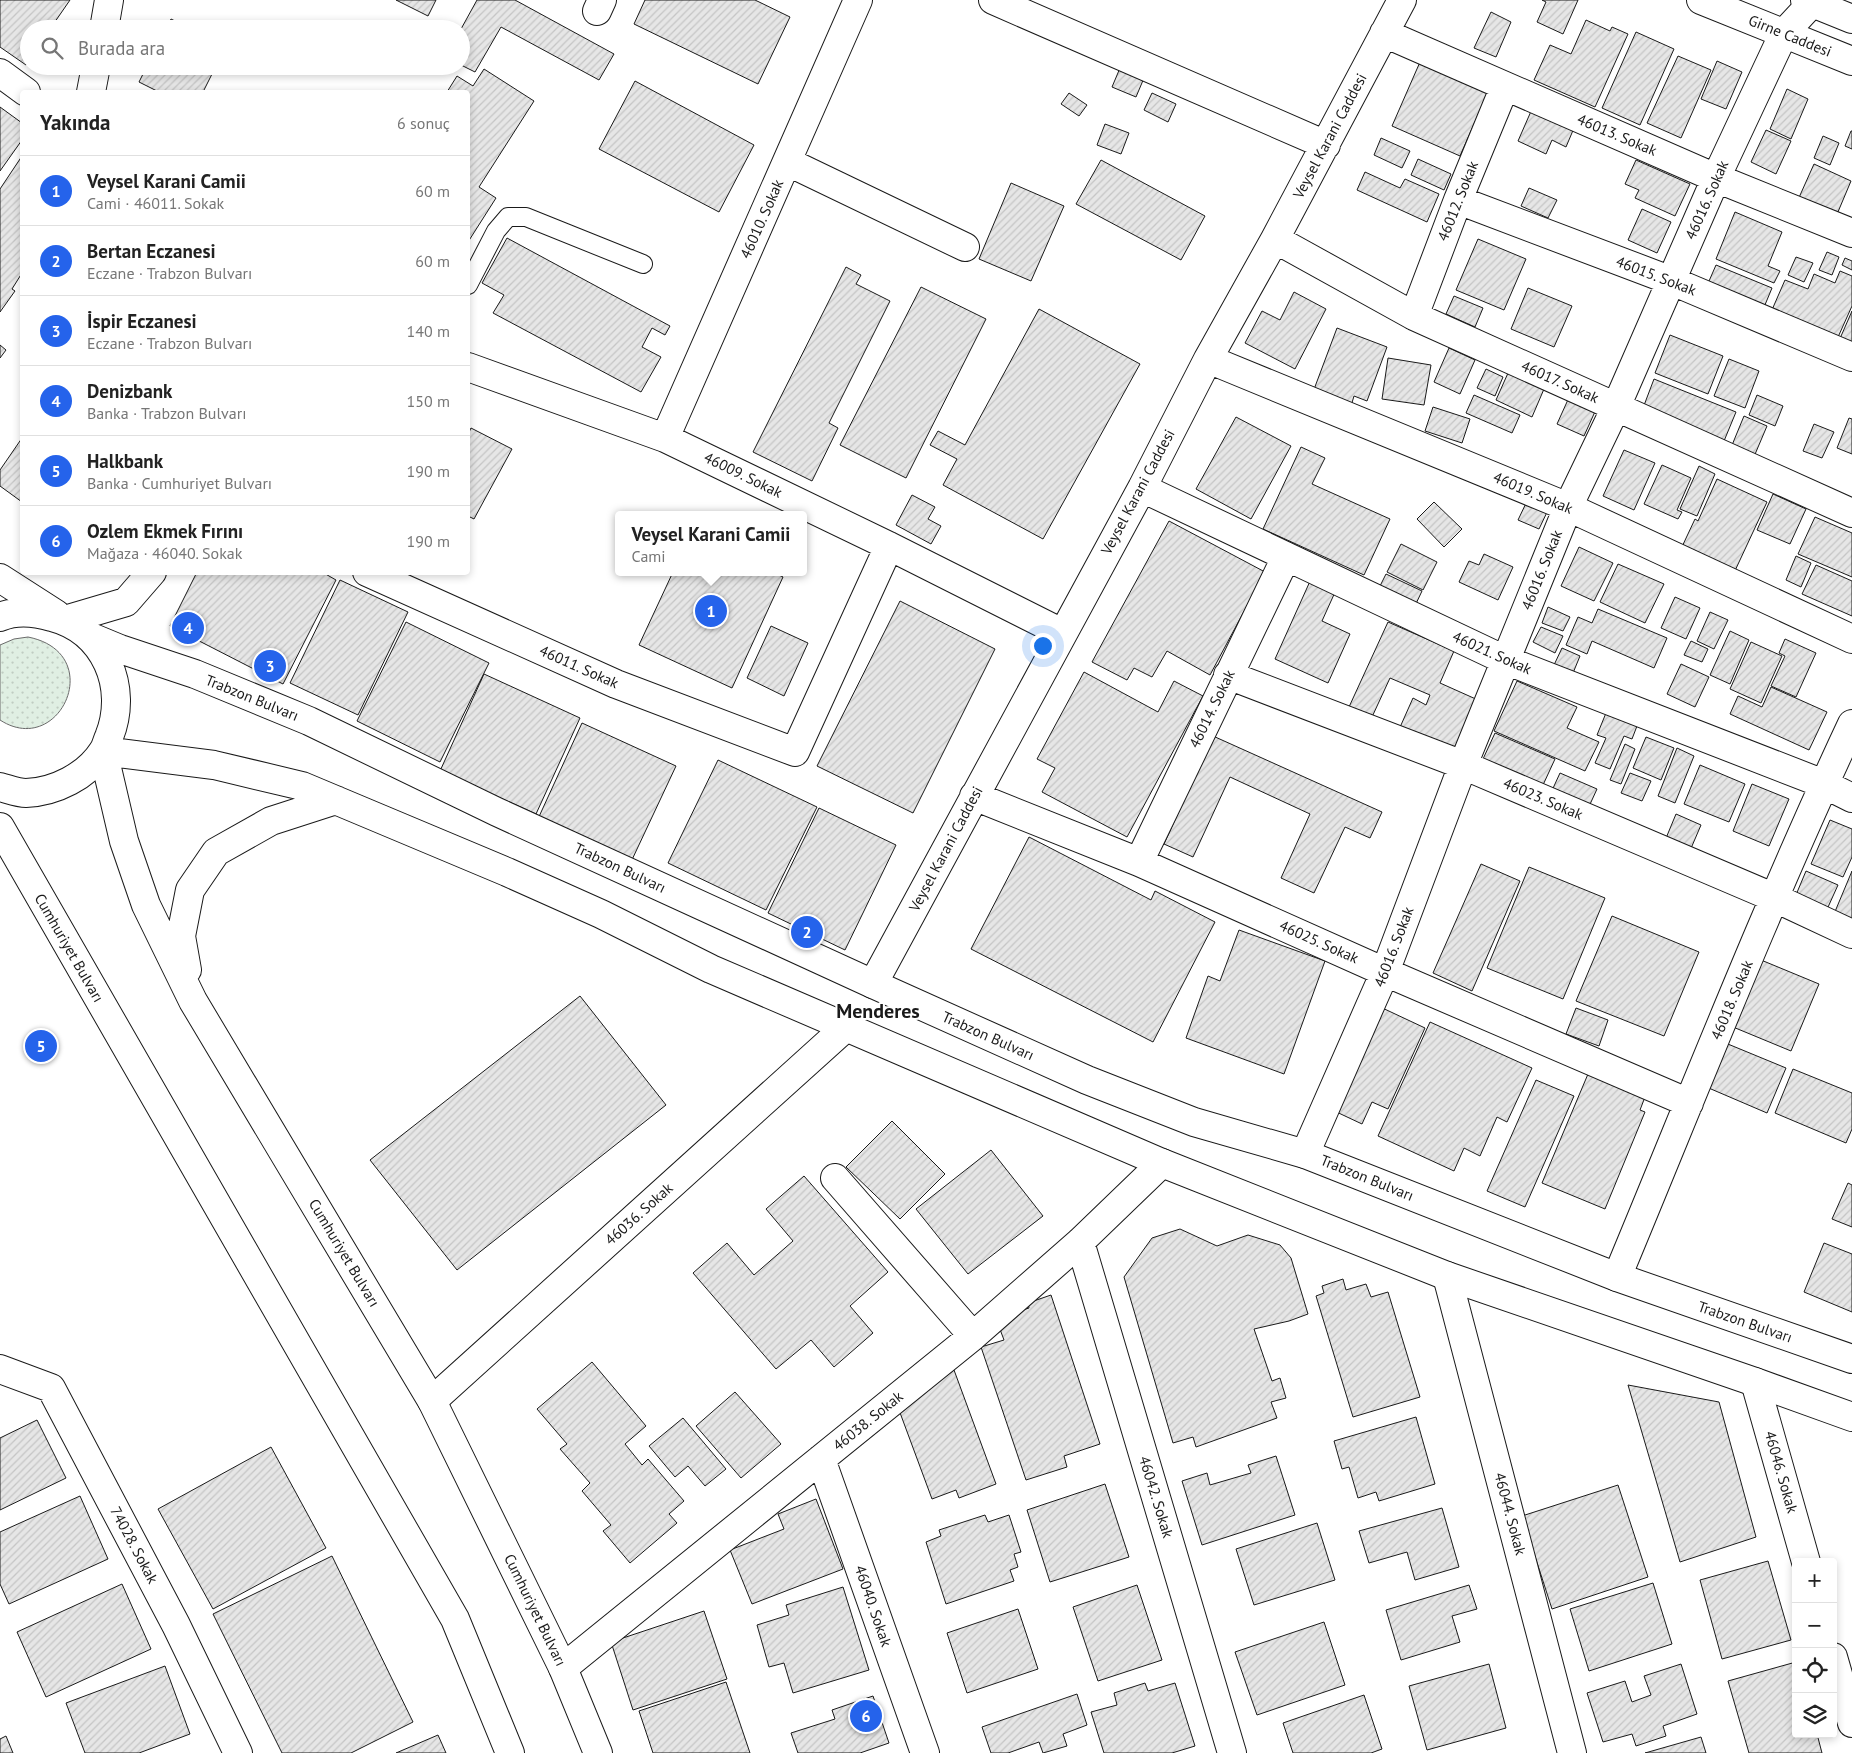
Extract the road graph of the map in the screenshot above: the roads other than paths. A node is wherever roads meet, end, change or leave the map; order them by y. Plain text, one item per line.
1 (109, 0) edge
2 (858, 0) edge
3 (993, 0) edge
4 (1402, 0) edge
5 (1701, 0) edge
6 (1808, 1) edge
7 (106, 20) edge
8 (1852, 20) edge
9 (1384, 33) junction
10 (1784, 33) junction
11 (1852, 61) edge
12 (0, 73) edge
13 (94, 75) edge
14 (1505, 86) junction
15 (23, 90) edge
16 (91, 90) edge
17 (1326, 145) junction
18 (788, 162) junction
19 (1716, 178) junction
20 (1458, 200) junction
21 (1852, 233) edge
22 (1275, 239) junction
23 (964, 247) dead end
24 (643, 264) dead end
25 (470, 281) edge
26 (1672, 281) junction
27 (1414, 316) junction
28 (1852, 357) edge
29 (1208, 359) junction
30 (470, 368) edge
31 (1616, 407) junction
32 (665, 438) junction
33 (1142, 488) junction
34 (1568, 507) junction
35 (1852, 513) edge
36 (889, 546) junction
37 (1286, 556) junction
38 (149, 575) edge
39 (374, 575) edge
40 (0, 578) edge
41 (0, 617) edge
42 (65, 620) junction
43 (1062, 633) junction
44 (90, 637) junction
45 (1852, 639) edge
46 (1505, 660) junction
47 (1228, 675) junction
48 (1852, 724) edge
49 (104, 751) junction
50 (1463, 765) junction
51 (1824, 784) junction
52 (0, 788) edge
53 (974, 796) junction
54 (1852, 798) edge
55 (336, 800) junction
56 (0, 827) edge
57 (1139, 862) junction
58 (1775, 898) junction
59 (1852, 934) edge
60 (1385, 972) junction
61 (873, 984) junction
62 (193, 1001) junction
63 (846, 1026) junction
64 (1689, 1103) junction
65 (1305, 1154) junction
66 (1162, 1163) junction
67 (835, 1178) dead end
68 (1080, 1242) junction
69 (1447, 1276) junction
70 (1617, 1277) junction
71 (973, 1336) junction
72 (1852, 1359) edge
73 (0, 1370) edge
74 (1756, 1382) junction
75 (432, 1401) junction
76 (1852, 1417) edge
77 (821, 1459) junction
78 (1805, 1558) edge
79 (563, 1668) junction
80 (1837, 1671) edge
81 (1852, 1723) edge
82 (238, 1753) edge
83 (510, 1753) edge
84 (598, 1753) edge
85 (925, 1753) edge
86 (1232, 1753) edge
87 (1572, 1753) edge

1 - 7 street
2 - 18 street, 46010. Sokak
3 - 17 street
4 - 9 street, Veysel Karani Caddesi
5 - 10 street, Girne Caddesi
6 - 8 street
6 - 10 street, 46016. Sokak
9 - 14 street, 46013. Sokak
9 - 17 street, Veysel Karani Caddesi
10 - 11 street, Girne Caddesi
10 - 19 street, 46016. Sokak
12 - 15 street
13 - 16 street
14 - 19 street, 46013. Sokak
14 - 20 street, 46012. Sokak
17 - 22 street, Veysel Karani Caddesi
18 - 23 street
18 - 32 street, 46010. Sokak
19 - 21 street, 46013. Sokak
19 - 26 street, 46016. Sokak
20 - 26 street, 46015. Sokak
20 - 27 street, 46012. Sokak
22 - 27 street, 46017. Sokak
22 - 29 street, Veysel Karani Caddesi
24 - 25 lane
26 - 28 street, 46015. Sokak
26 - 31 street, 46016. Sokak
27 - 31 street, 46017. Sokak
29 - 33 street, Veysel Karani Caddesi
29 - 34 street, 46019. Sokak
30 - 32 street, 46009. Sokak
31 - 34 street, 46016. Sokak
31 - 35 street, 46017. Sokak
32 - 36 street, 46009. Sokak
33 - 37 street, 46021. Sokak
33 - 43 street, Veysel Karani Caddesi
34 - 45 street, 46019. Sokak
34 - 46 street, 46016. Sokak
36 - 39 street, 46011. Sokak
36 - 43 street, 46009. Sokak
37 - 46 street, 46021. Sokak
37 - 47 street, 46014. Sokak
38 - 42 street
40 - 42 street
41 - 42 street
42 - 44 street
43 - 53 street, Veysel Karani Caddesi
44 - 49 street
44 - 61 street, Trabzon Bulvarı
46 - 50 street, 46016. Sokak
46 - 51 street, 46021. Sokak
47 - 50 street, 46023. Sokak
47 - 57 street, 46014. Sokak
48 - 51 street, 46018. Sokak
49 - 52 street
49 - 55 street
49 - 62 street, Cumhuriyet Bulvarı
50 - 58 street, 46023. Sokak
50 - 60 street, 46016. Sokak
51 - 54 street, 46021. Sokak
51 - 58 street, 46018. Sokak
53 - 57 street, 46025. Sokak
53 - 61 street, Veysel Karani Caddesi
55 - 62 street
55 - 63 street
56 - 83 street, Cumhuriyet Bulvarı
57 - 60 street, 46025. Sokak
58 - 59 street, 46023. Sokak
58 - 64 street, 46018. Sokak
60 - 64 street, 46025. Sokak
60 - 65 street, 46016. Sokak
61 - 65 street, Trabzon Bulvarı
62 - 75 street, Cumhuriyet Bulvarı
63 - 66 street
63 - 75 street, 46036. Sokak
64 - 70 street, 46018. Sokak
65 - 70 street, Trabzon Bulvarı
66 - 68 street, 46038. Sokak
66 - 69 street
67 - 71 street
68 - 71 street, 46038. Sokak
68 - 86 street, 46042. Sokak
69 - 74 street
69 - 87 street, 46044. Sokak
70 - 72 street, Trabzon Bulvarı
71 - 77 street, 46038. Sokak
73 - 82 street, 74028. Sokak
74 - 76 street
74 - 78 street, 46046. Sokak
75 - 79 street, Cumhuriyet Bulvarı
77 - 79 street, 46038. Sokak
77 - 85 street, 46040. Sokak
79 - 84 street, Cumhuriyet Bulvarı
80 - 81 street

